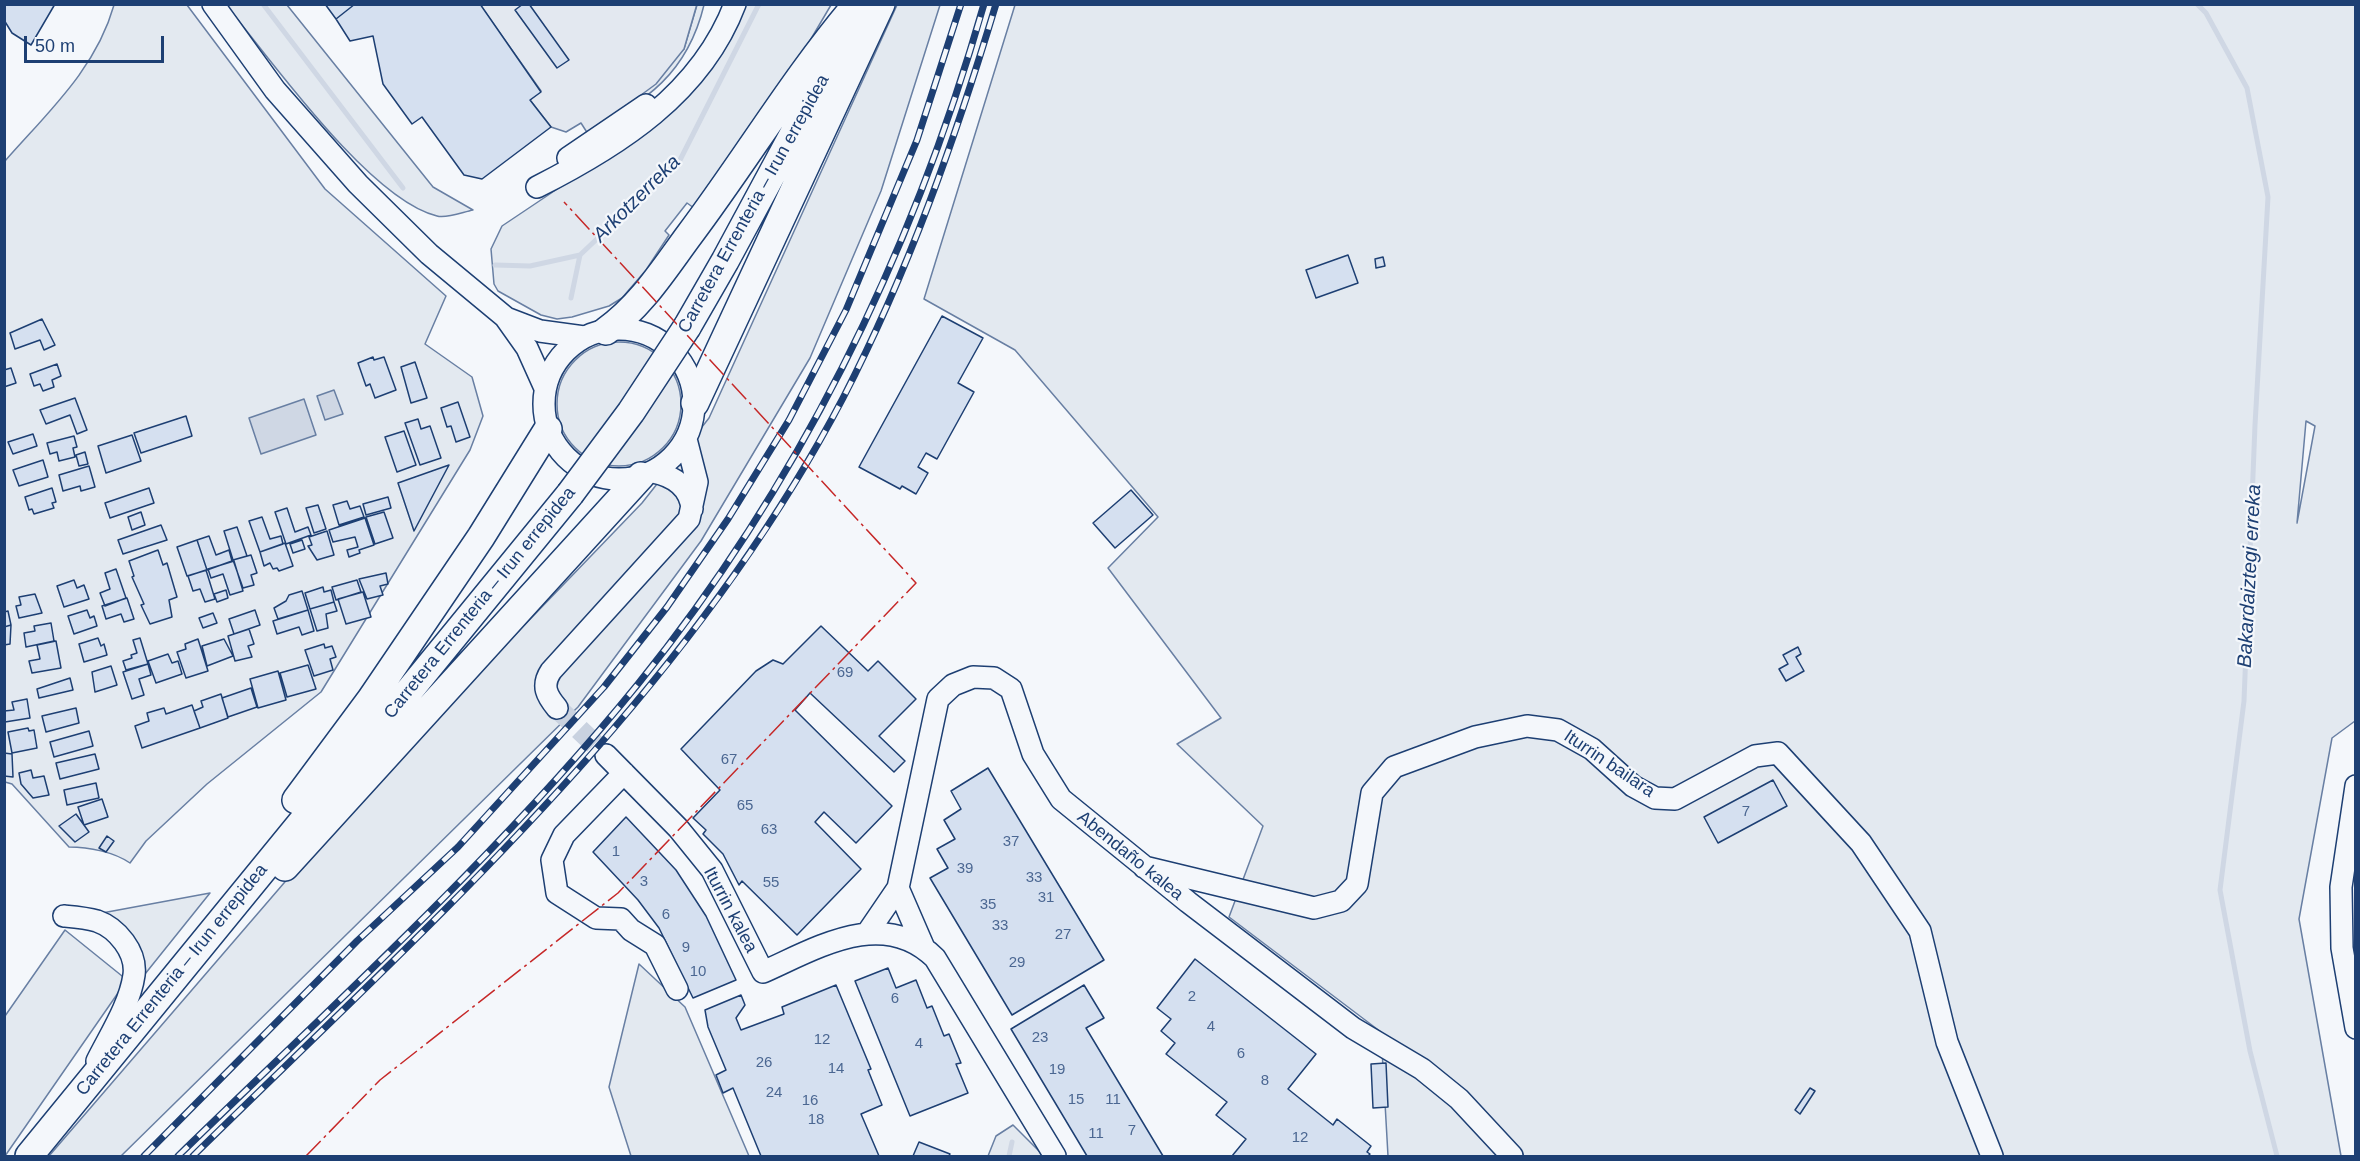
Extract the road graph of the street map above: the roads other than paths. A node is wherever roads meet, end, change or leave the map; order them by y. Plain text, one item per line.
1 (213, 4) edge
2 (723, 4) edge
3 (735, 4) edge
4 (857, 4) edge
5 (863, 4) edge
6 (881, 4) edge
7 (647, 121) junction
8 (580, 148) junction
9 (505, 317) junction
10 (595, 334) junction
11 (545, 388) junction
12 (695, 403) junction
13 (548, 429) junction
14 (686, 439) junction
15 (647, 474) junction
16 (692, 511) junction
17 (557, 708) tunnel mouth
18 (606, 755) tunnel mouth
19 (624, 773) junction
20 (2355, 786) edge
21 (1144, 867) junction
22 (898, 888) junction
23 (234, 902) junction
24 (64, 916) dead end
25 (868, 932) junction
26 (924, 948) junction
27 (193, 952) junction
28 (677, 989) dead end
29 (2355, 1028) edge
30 (84, 1087) junction
31 (29, 1156) edge
32 (1055, 1156) edge
33 (1512, 1156) edge
34 (1992, 1156) edge

1 - 9 street
2 - 8 street
3 - 7 street
4 - 10 main road
5 - 23 main road, Carretera Errenteria – Irun errepidea, bridge
6 - 12 main road
7 - 8 street
7 - 8 street
9 - 10 street
9 - 11 street
10 - 11 street
10 - 12 street
11 - 13 street
12 - 14 street
13 - 15 street
13 - 23 main road
14 - 15 street
14 - 16 street
15 - 16 street
15 - 27 main road
16 - 17 street
18 - 19 street, Iturrin kalea
19 - 25 street, Iturrin kalea
19 - 28 street
20 - 29 street
21 - 22 street, Abendaño kalea
21 - 33 street, Abendaño kalea
21 - 34 street, Iturrin bailara
22 - 25 street
22 - 26 street
23 - 27 main road, Carretera Errenteria – Irun errepidea
24 - 30 street
25 - 26 street, Iturrin kalea
26 - 32 street, Iturrin kalea
27 - 30 main road, Carretera Errenteria – Irun errepidea
30 - 31 main road, Carretera Errenteria – Irun errepidea

